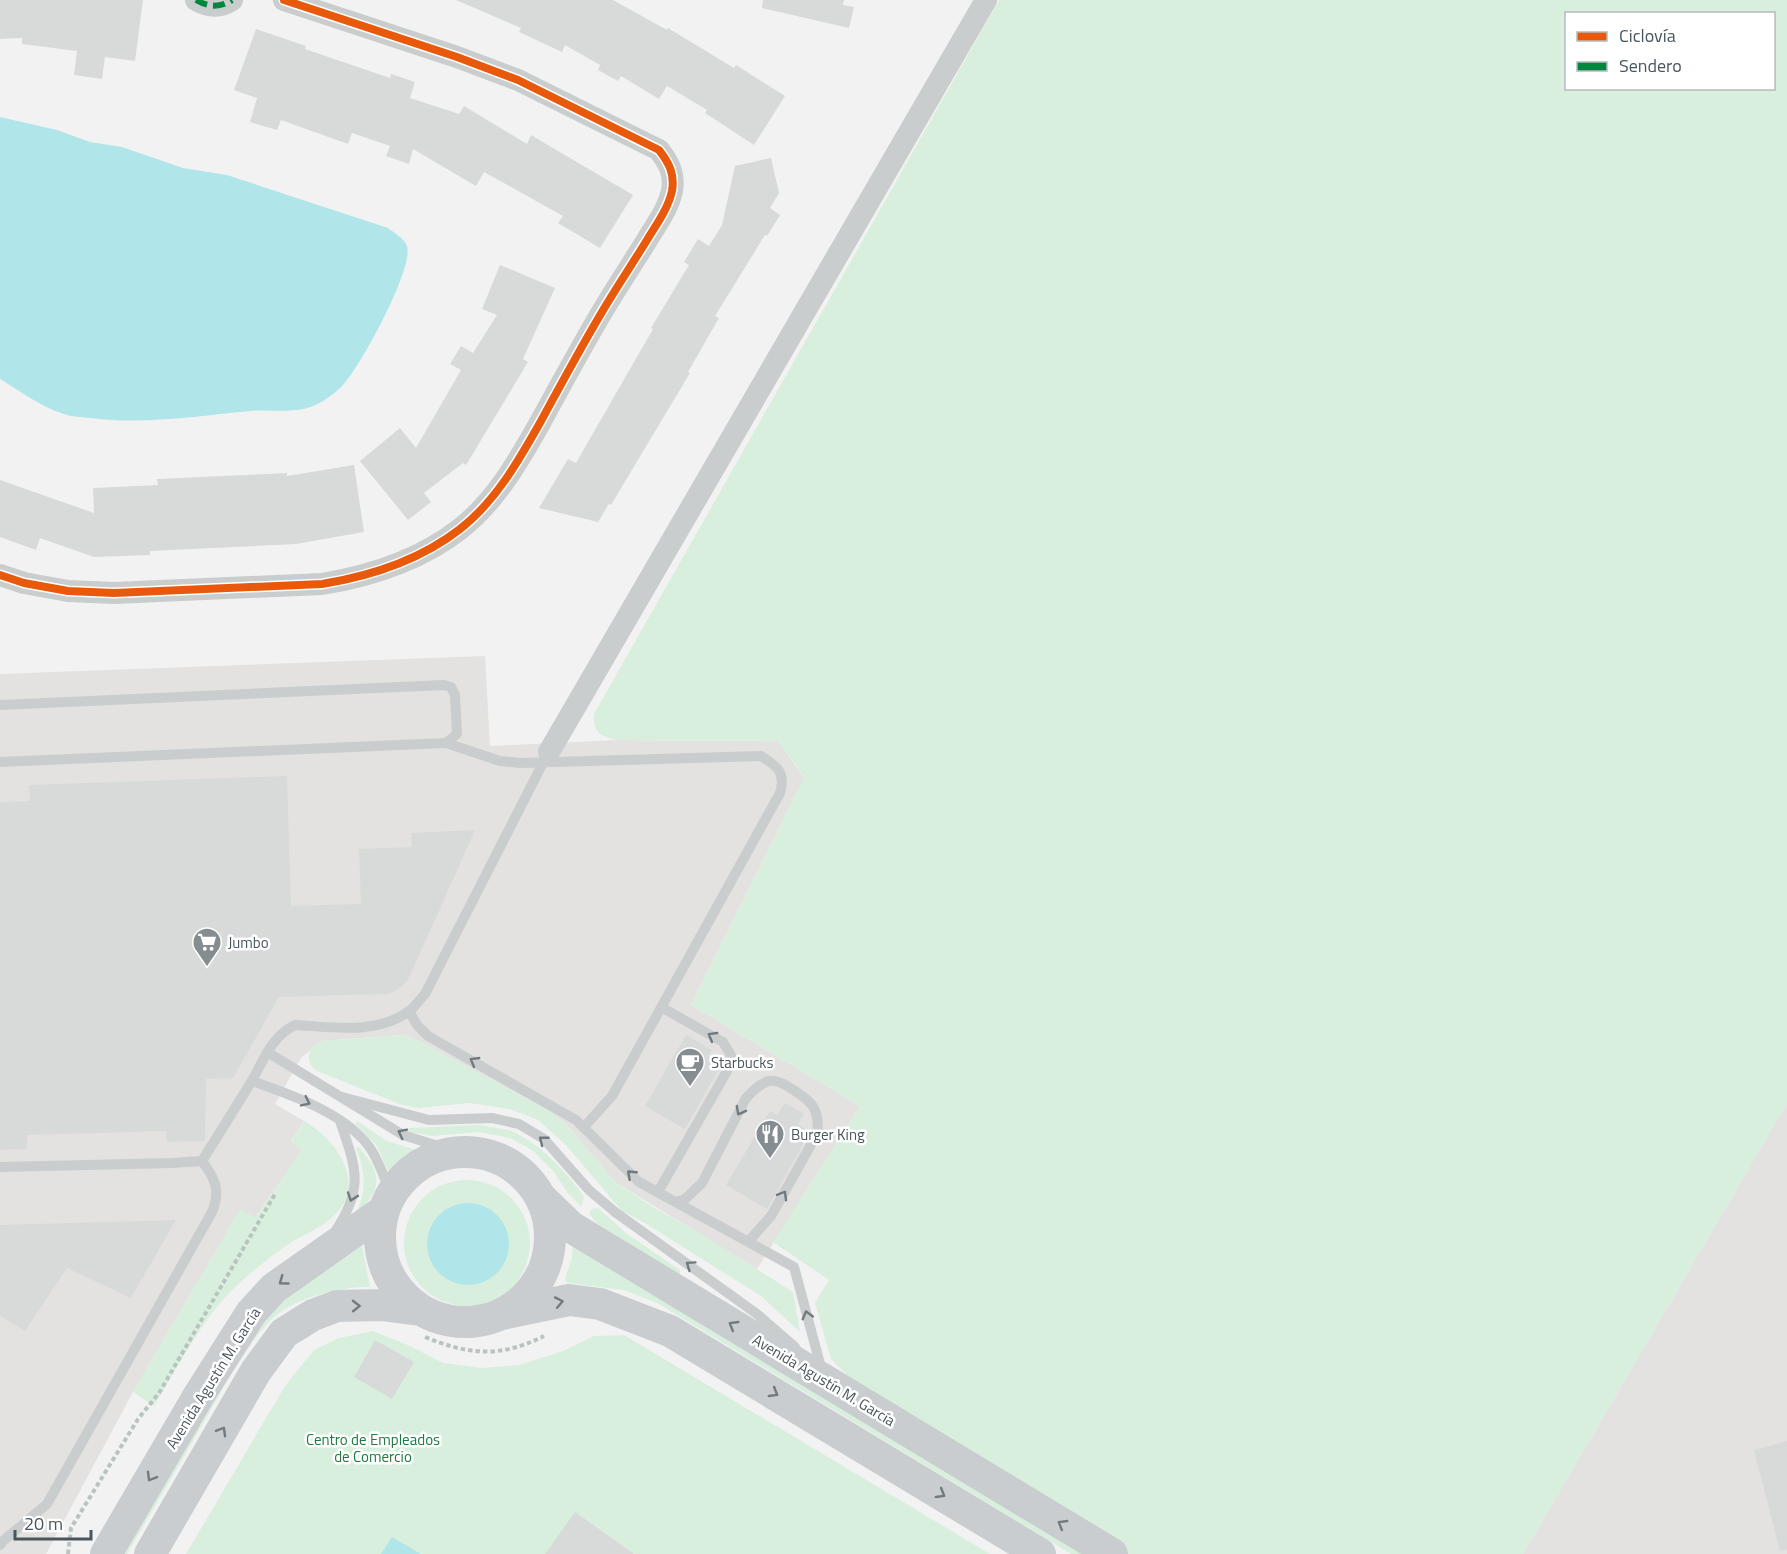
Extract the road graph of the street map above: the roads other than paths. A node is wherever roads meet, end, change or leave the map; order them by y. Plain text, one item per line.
1 (196, 0) edge
2 (232, 0) edge
3 (284, 0) edge
4 (986, 0) edge
5 (0, 575) edge
6 (0, 705) edge
7 (446, 743) junction
8 (547, 757) junction
9 (0, 762) edge
10 (661, 1007) junction
11 (409, 1011) junction
12 (267, 1052) junction
13 (252, 1081) junction
14 (342, 1097) junction
15 (340, 1120) junction
16 (584, 1127) junction
17 (457, 1152) junction
18 (202, 1161) junction
19 (0, 1167) edge
20 (658, 1192) junction
21 (542, 1199) junction
22 (676, 1202) junction
23 (387, 1203) junction
24 (748, 1242) junction
25 (318, 1256) junction
26 (502, 1314) junction
27 (421, 1323) junction
28 (822, 1371) junction
29 (849, 1395) junction
30 (0, 1545) edge
31 (106, 1554) edge
32 (150, 1554) edge
33 (1040, 1554) edge
34 (1112, 1554) edge

1 - 2 street
3 - 5 street
4 - 8 street
6 - 7 lane
7 - 8 lane
7 - 9 lane
8 - 10 lane
8 - 11 lane
10 - 16 lane
20 -> 10 lane
11 - 12 lane
16 -> 11 lane
12 - 13 lane
12 - 14 lane
13 -> 15 lane
13 - 18 lane
17 -> 14 lane
28 -> 14 lane
15 - 23 lane
15 -> 25 lane
20 -> 16 lane
17 - 21 main road
17 - 23 main road
18 - 19 lane
18 - 30 lane
20 - 22 lane
21 - 26 main road
29 -> 21 main road, Avenida Agustín M. García
22 - 24 lane
24 -> 22 lane
23 - 25 main road, Avenida Agustín M. García
23 - 27 main road
28 -> 24 lane
25 -> 31 main road, Avenida Agustín M. García
26 - 27 main road
26 -> 33 main road
32 -> 27 main road
28 - 29 lane
34 -> 29 main road, Avenida Agustín M. García

